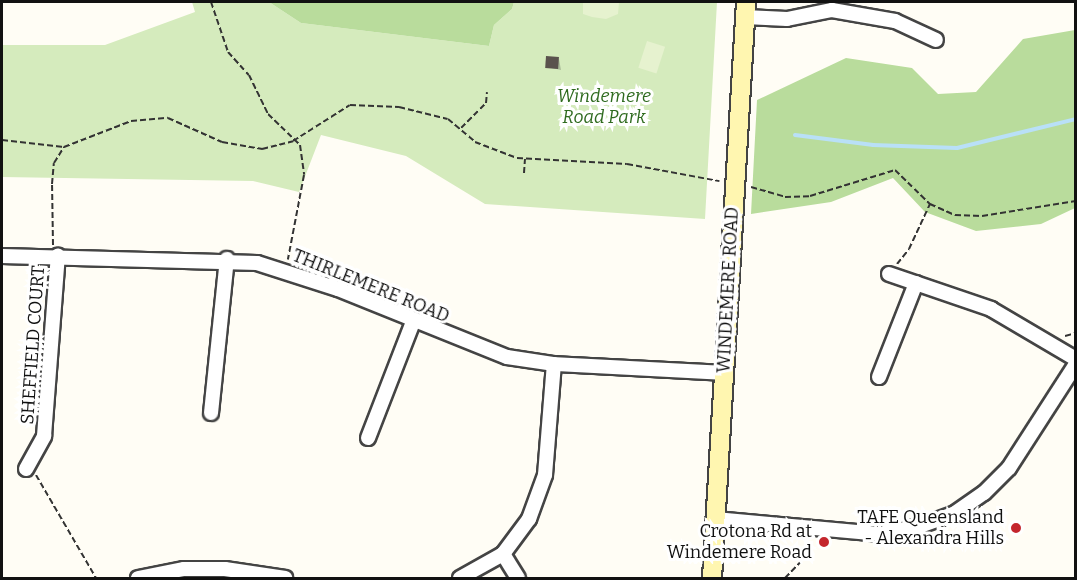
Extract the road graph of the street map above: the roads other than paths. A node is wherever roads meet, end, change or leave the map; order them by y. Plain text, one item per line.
1 (746, 9) edge
2 (936, 40) dead end
3 (2, 256) edge
4 (58, 256) junction
5 (227, 259) junction
6 (889, 274) road end
7 (916, 283) junction
8 (413, 322) junction
9 (1076, 359) edge
10 (554, 364) junction
11 (1076, 364) edge
12 (724, 373) junction
13 (879, 377) dead end
14 (211, 413) dead end
15 (368, 438) dead end
16 (26, 469) road end
17 (715, 519) junction
18 (503, 554) junction
19 (138, 579) edge
20 (285, 579) edge
21 (460, 579) edge
22 (518, 579) edge
23 (712, 579) edge

1 - 2 street
1 - 12 main road, WINDEMERE ROAD
3 - 4 street, THIRLEMERE ROAD
4 - 5 street, THIRLEMERE ROAD
4 - 16 street, SHEFFIELD COURT
5 - 8 street, THIRLEMERE ROAD
5 - 14 street
6 - 7 street
7 - 9 street
7 - 13 street
8 - 10 street, THIRLEMERE ROAD
8 - 15 street
10 - 12 street, THIRLEMERE ROAD
10 - 18 street
11 - 17 street
12 - 17 main road, WINDEMERE ROAD
17 - 23 main road, WINDEMERE ROAD
18 - 21 street
18 - 22 street
19 - 20 street

